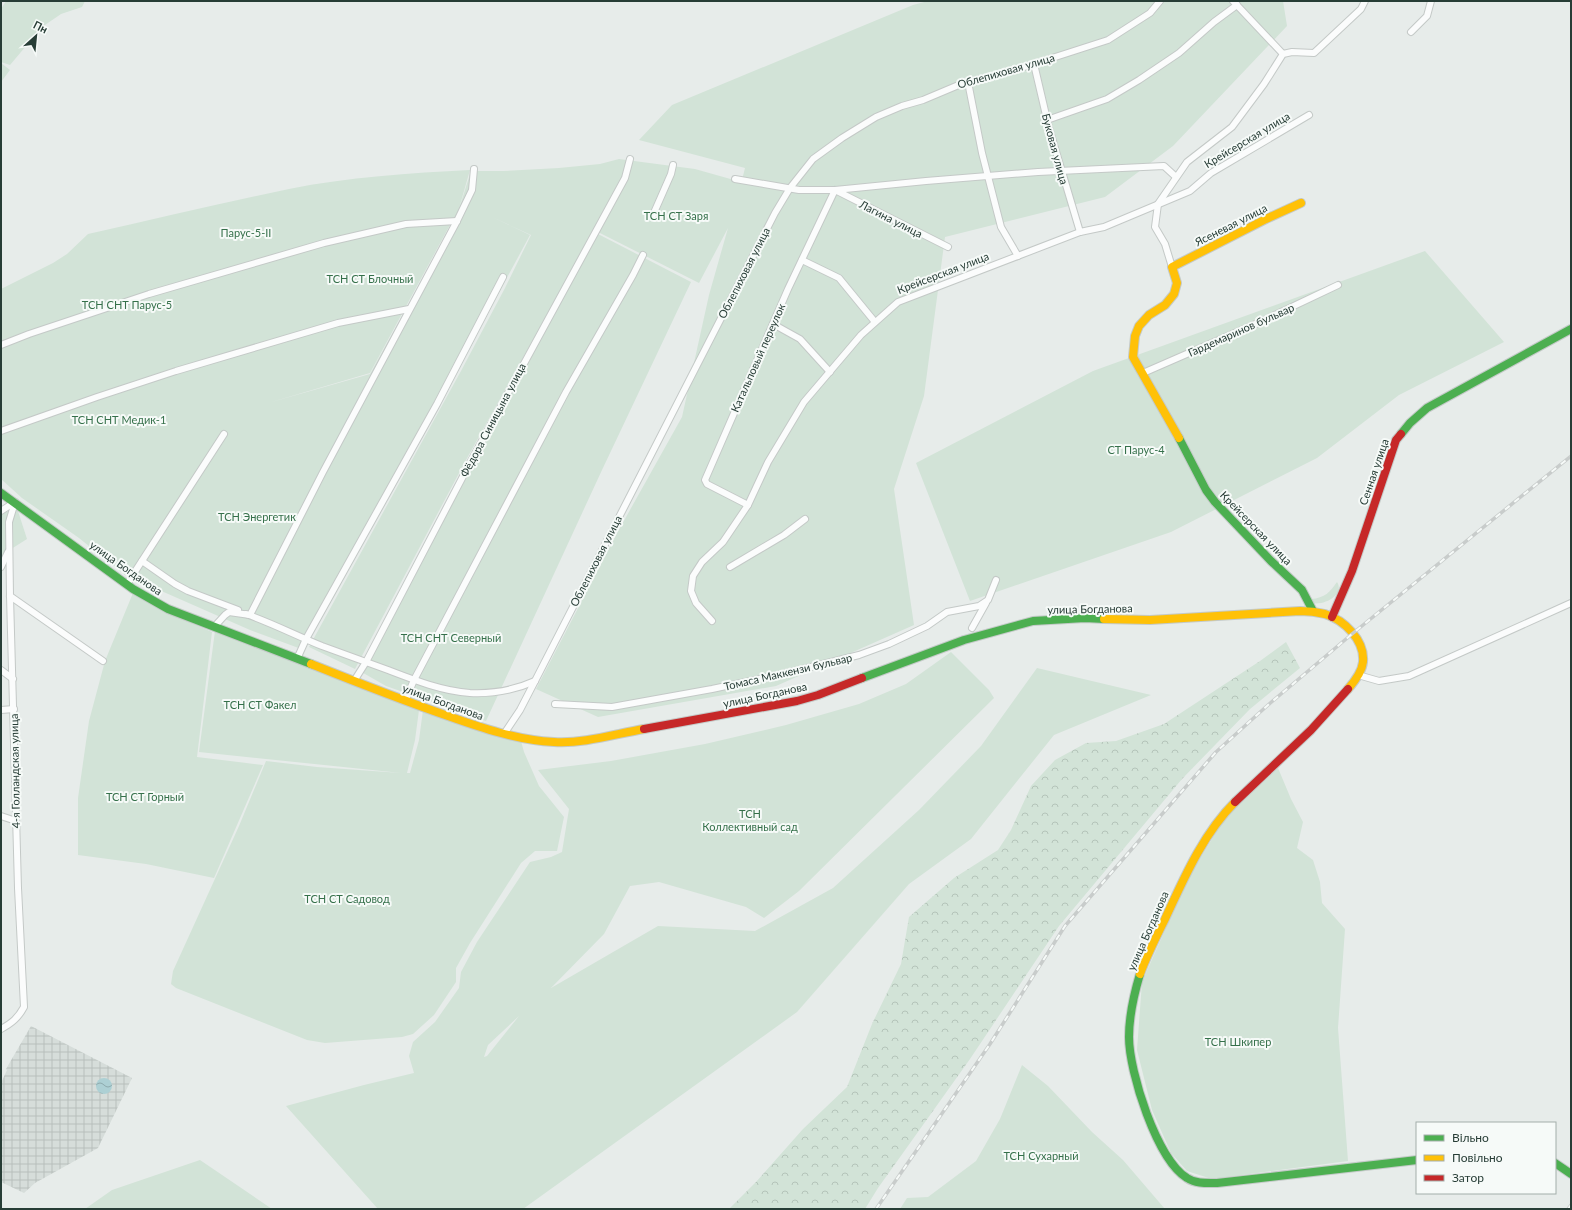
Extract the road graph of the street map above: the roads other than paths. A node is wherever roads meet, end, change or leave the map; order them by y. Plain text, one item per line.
1 (1160, 1) edge
2 (1365, 1) edge
3 (1431, 1) edge
4 (1235, 3) edge
5 (1411, 32) dead end
6 (1283, 54) junction
7 (1034, 64) junction
8 (968, 82) junction
9 (1309, 115) dead end
10 (1047, 120) junction
11 (630, 159) dead end
12 (673, 165) dead end
13 (474, 169) dead end
14 (1061, 171) junction
15 (988, 176) junction
16 (1176, 177) junction
17 (735, 179) dead end
18 (790, 188) junction
19 (834, 190) junction
20 (1301, 203) dead end
21 (1158, 204) junction
22 (653, 215) dead end
23 (457, 221) junction
24 (1080, 232) junction
25 (948, 247) dead end
26 (643, 254) dead end
27 (1018, 256) junction
28 (802, 260) junction
29 (1172, 267) junction
30 (503, 277) dead end
31 (1338, 285) dead end
32 (409, 309) junction
33 (875, 322) junction
34 (773, 324) junction
35 (1571, 328) edge
36 (1, 345) edge
37 (830, 372) junction
38 (1143, 373) junction
39 (1, 431) edge
40 (224, 434) dead end
41 (1, 493) edge
42 (15, 502) junction
43 (748, 505) junction
44 (1, 511) edge
45 (805, 520) dead end
46 (9, 551) junction
47 (142, 561) junction
48 (1, 567) edge
49 (730, 567) dead end
50 (996, 580) dead end
51 (127, 584) junction
52 (10, 596) junction
53 (988, 600) junction
54 (1571, 602) edge
55 (1313, 611) junction
56 (250, 615) junction
57 (1332, 617) junction
58 (712, 621) dead end
59 (214, 627) junction
60 (972, 628) dead end
61 (306, 639) junction
62 (297, 659) junction
63 (104, 661) dead end
64 (366, 662) junction
65 (1, 670) edge
66 (1358, 675) junction
67 (13, 678) junction
68 (414, 680) junction
69 (354, 681) junction
70 (535, 681) junction
71 (405, 701) junction
72 (555, 704) dead end
73 (14, 709) junction
74 (1, 710) edge
75 (504, 734) junction
76 (1, 816) edge
77 (16, 821) junction
78 (1, 1029) edge
79 (1416, 1160) edge
80 (1556, 1163) edge
81 (1571, 1174) edge

1 - 7 street, Облепиховая улица
2 - 6 street
3 - 5 street
4 - 6 street
4 - 10 street
6 - 16 street
7 - 8 street, Облепиховая улица
7 - 10 street, Буковая улица
8 - 15 street
8 - 18 street, Облепиховая улица
9 - 21 street, Крейсерская улица
10 - 14 street, Буковая улица
11 - 64 street, Фёдора Синицына улица
12 - 22 street
13 - 23 street
14 - 15 street
14 - 16 street
14 - 24 street, Буковая улица
15 - 19 street
15 - 27 street
16 - 21 street
17 - 18 street
18 - 19 street
18 - 70 street, Облепиховая улица
19 - 25 street, Лагина улица
19 - 28 street, Катальповый переулок
20 - 29 main road, Ясеневая улица
21 - 24 street, Крейсерская улица
21 - 29 street, Крейсерская улица
23 - 32 street
23 - 36 street
24 - 27 street, Крейсерская улица
26 - 68 street
27 - 33 street, Крейсерская улица
28 - 33 street
28 - 34 street, Катальповый переулок
29 - 38 main road, Крейсерская улица
30 - 61 street
31 - 38 street, Гардемаринов бульвар
32 - 39 street
32 - 56 street
33 - 37 street, Крейсерская улица
34 - 37 street
34 - 43 street, Катальповый переулок
35 - 57 main road, Сенная улица
37 - 43 street, Крейсерская улица
38 - 55 main road, Крейсерская улица
40 - 47 street
41 - 42 main road, улица Богданова
42 - 44 street
42 - 46 street, 4-я Голландская улица
42 - 51 main road, улица Богданова
43 - 58 street, Крейсерская улица
45 - 49 street
46 - 48 street
46 - 52 street, 4-я Голландская улица
47 - 51 street
47 - 56 street
50 - 53 street
51 - 59 main road, улица Богданова
52 - 63 street
52 - 67 street, 4-я Голландская улица
53 - 60 street
53 - 72 street, Томаса Маккензи бульвар
54 - 66 street
55 - 57 main road, улица Богданова
55 - 75 main road, улица Богданова
56 - 59 street
56 - 61 street
57 - 66 main road, улица Богданова
59 - 62 main road, улица Богданова
61 - 62 street
61 - 64 street
62 - 69 main road, улица Богданова
64 - 68 street
64 - 69 street, Фёдора Синицына улица
65 - 67 street
66 - 79 main road, улица Богданова
67 - 73 street, 4-я Голландская улица
68 - 70 street
68 - 71 street
69 - 71 main road, улица Богданова
70 - 75 street, Облепиховая улица
71 - 75 main road, улица Богданова
73 - 74 street
73 - 77 street, 4-я Голландская улица
76 - 77 street
77 - 78 street, 4-я Голландская улица
80 - 81 main road

